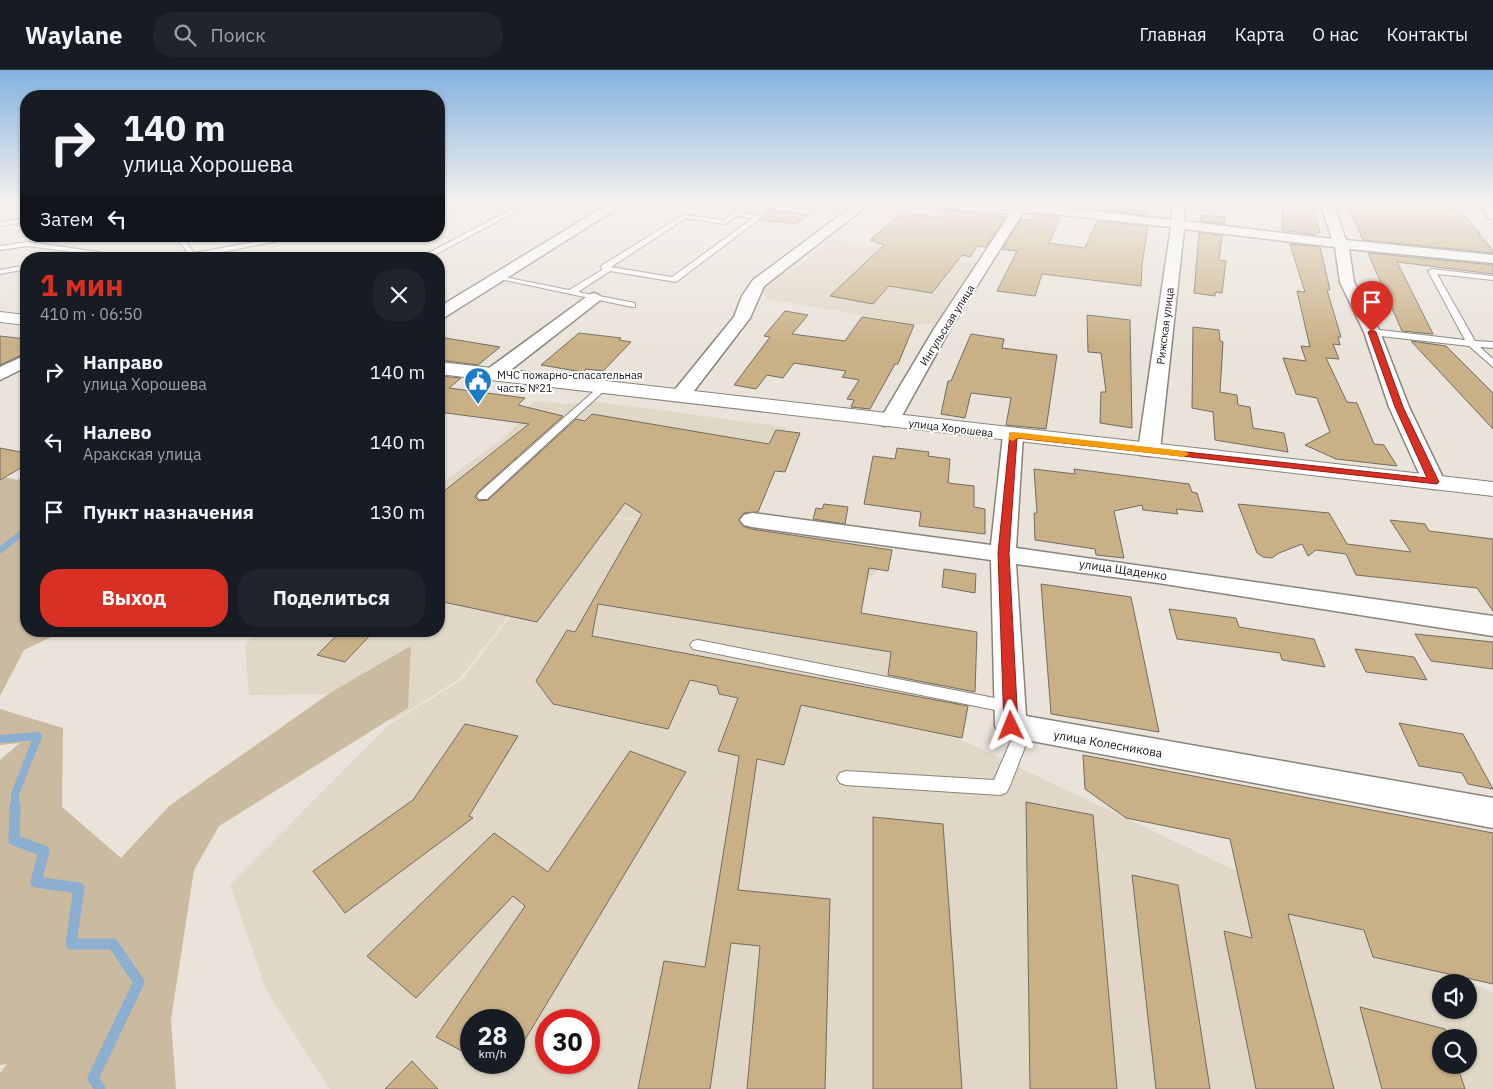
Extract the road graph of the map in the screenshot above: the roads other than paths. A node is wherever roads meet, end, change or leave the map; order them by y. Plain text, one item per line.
1 (67, 250) edge
2 (545, 250) edge
3 (633, 250) edge
4 (715, 250) edge
5 (803, 250) edge
6 (994, 250) edge
7 (1174, 250) edge
8 (1341, 250) edge
9 (1397, 250) edge
10 (85, 252) edge
11 (1493, 259) edge
12 (20, 268) edge
13 (607, 270) junction
14 (0, 272) edge
15 (499, 278) junction
16 (1493, 278) edge
17 (570, 293) junction
18 (594, 298) junction
19 (632, 305) dead end
20 (445, 310) edge
21 (0, 317) edge
22 (20, 319) edge
23 (1372, 332) junction
24 (1472, 344) junction
25 (1493, 345) edge
26 (20, 363) edge
27 (1493, 364) edge
28 (445, 369) edge
29 (0, 374) edge
30 (492, 375) junction
31 (602, 387) junction
32 (680, 396) junction
33 (885, 420) junction
34 (1013, 435) junction
35 (1149, 450) junction
36 (1434, 482) junction
37 (1493, 489) edge
38 (483, 496) dead end
39 (752, 520) dead end
40 (1003, 553) junction
41 (1493, 626) edge
42 (698, 645) dead end
43 (1017, 718) junction
44 (846, 778) dead end
45 (1493, 813) edge

1 - 10 lane
2 - 15 street
3 - 13 lane
4 - 13 lane
5 - 32 street
6 - 33 street, Ингульская улица
7 - 35 street, Рижская улица
8 - 23 street
9 - 11 street
12 - 14 lane
13 - 17 lane
15 - 17 lane
15 - 20 street
16 - 24 lane
17 - 18 lane
18 - 19 lane
18 - 30 street
21 - 22 main road
23 - 24 lane
23 - 36 street
24 - 25 lane
24 - 27 lane
26 - 29 street
28 - 30 main road, улица Хорошева
30 - 31 main road, улица Хорошева
31 - 32 main road, улица Хорошева
31 - 38 lane
32 - 33 main road, улица Хорошева
33 - 34 main road, улица Хорошева
34 - 35 main road, улица Хорошева
34 - 40 street
35 - 36 main road, улица Хорошева
36 - 37 main road, улица Хорошева
39 - 40 street, улица Щаденко
40 - 41 street, улица Щаденко
40 - 43 street
42 - 43 lane
43 - 44 lane
43 - 45 street, улица Колесникова

